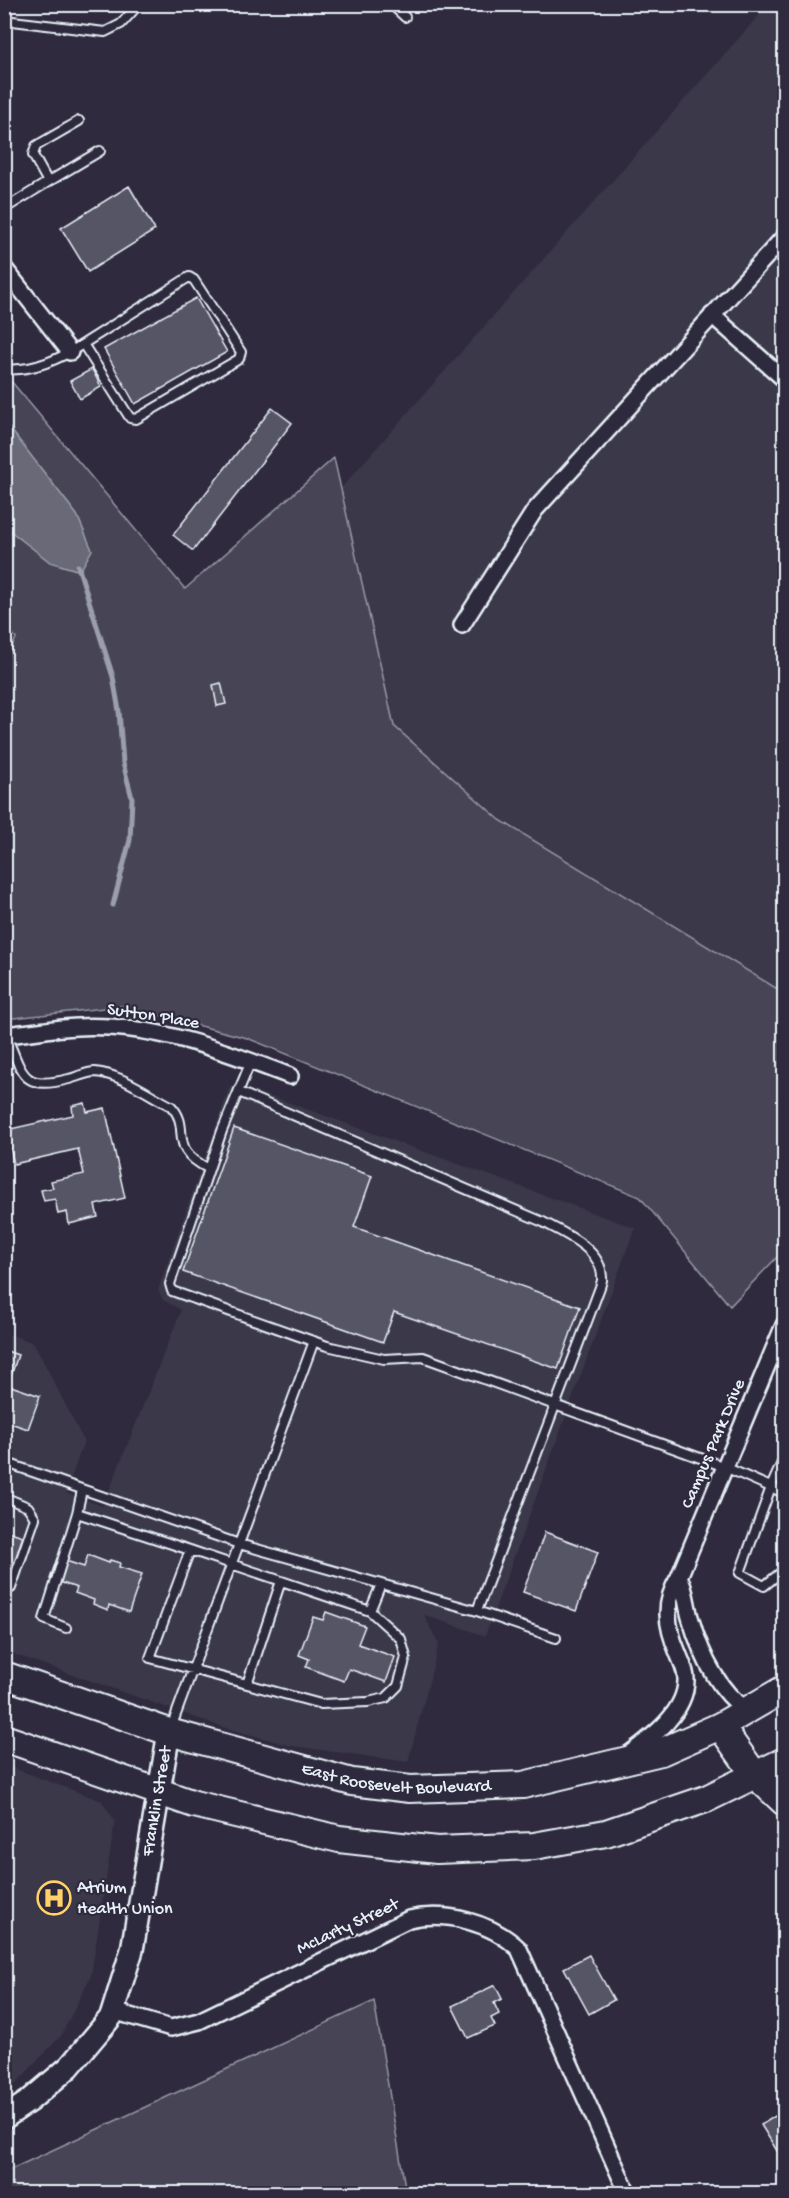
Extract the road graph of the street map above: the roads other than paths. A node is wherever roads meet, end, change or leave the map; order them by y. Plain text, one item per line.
1 (139, 4) edge
2 (392, 4) edge
3 (405, 17) dead end
4 (4, 20) edge
5 (79, 121) dead end
6 (100, 151) dead end
7 (48, 182) junction
8 (4, 209) edge
9 (784, 237) edge
10 (4, 268) edge
11 (712, 315) junction
12 (84, 344) junction
13 (70, 352) junction
14 (4, 369) edge
15 (784, 380) edge
16 (462, 625) dead end
17 (5, 1035) edge
18 (251, 1060) junction
19 (290, 1076) dead end
20 (239, 1092) junction
21 (209, 1169) junction
22 (784, 1326) edge
23 (314, 1341) junction
24 (555, 1405) junction
25 (784, 1458) edge
26 (4, 1462) edge
27 (725, 1467) junction
28 (771, 1487) junction
29 (82, 1490) junction
30 (784, 1493) edge
31 (4, 1497) edge
32 (77, 1513) junction
33 (239, 1544) junction
34 (190, 1550) junction
35 (232, 1564) junction
36 (784, 1570) edge
37 (679, 1577) junction
38 (281, 1581) junction
39 (381, 1584) junction
40 (4, 1589) edge
41 (370, 1611) junction
42 (477, 1611) junction
43 (66, 1628) dead end
44 (556, 1638) dead end
45 (192, 1669) junction
46 (4, 1675) edge
47 (247, 1684) junction
48 (784, 1689) edge
49 (747, 1711) junction
50 (720, 1726) junction
51 (169, 1732) junction
52 (4, 1738) edge
53 (784, 1761) edge
54 (619, 1762) junction
55 (755, 1775) junction
56 (159, 1792) junction
57 (784, 1802) edge
58 (113, 2011) junction
59 (4, 2118) edge
60 (628, 2193) edge

1 - 4 lane
2 - 3 lane
5 - 7 lane
6 - 7 lane
7 - 8 lane
9 - 11 street
10 - 13 street
11 - 15 street
11 - 16 street
12 - 12 lane
12 - 13 lane
13 - 14 lane
17 - 18 street, Sutton Place
17 - 21 lane
18 - 19 street, Sutton Place
18 - 20 lane
20 - 21 lane
20 - 24 lane
21 - 23 lane
22 - 27 street, Campus Park Drive
23 - 24 lane
23 - 33 lane
24 - 27 lane
24 - 42 lane
25 - 28 lane
26 - 29 lane
27 - 28 lane
27 - 37 street, Campus Park Drive
28 - 30 lane
28 - 36 lane
29 - 32 lane
29 - 33 lane
31 - 40 lane
32 - 34 lane
32 - 43 lane
33 - 35 lane
33 - 39 lane
34 - 35 lane
34 - 45 lane
35 - 38 lane
35 - 45 lane
37 - 49 street
37 - 54 street, Campus Park Drive
38 - 41 lane
38 - 47 lane
39 - 41 lane
39 - 42 lane
41 - 47 lane
42 - 44 lane
45 - 47 lane
45 - 51 lane
46 - 51 highway, East Roosevelt Boulevard
48 - 49 highway, East Roosevelt Boulevard
49 - 50 highway, East Roosevelt Boulevard
50 - 54 highway, East Roosevelt Boulevard
50 - 55 highway
51 - 54 highway, East Roosevelt Boulevard
51 - 56 main road, Franklin Street
52 - 56 highway
53 - 55 highway
55 - 56 highway
55 - 57 highway
56 - 58 main road, Franklin Street
58 - 59 main road
58 - 60 street, McLarty Street

